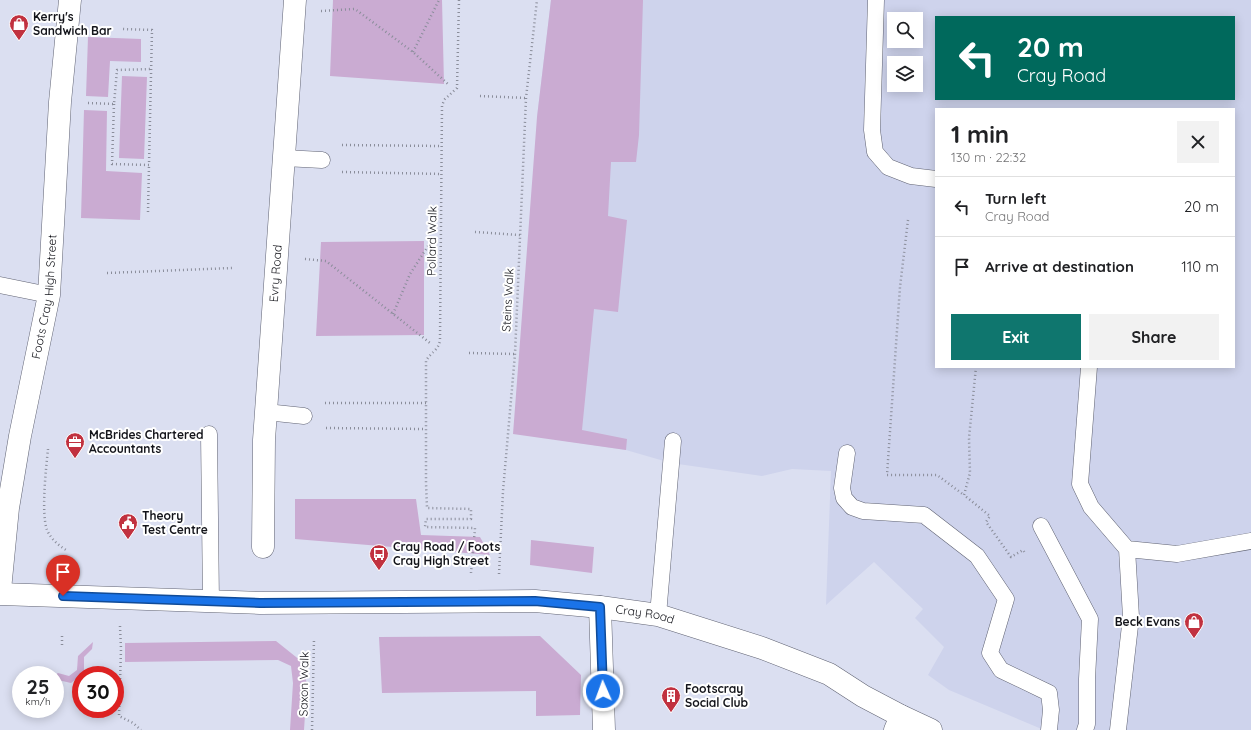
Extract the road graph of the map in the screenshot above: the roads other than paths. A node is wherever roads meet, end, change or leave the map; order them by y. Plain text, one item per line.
1 (70, 0) edge
2 (876, 0) edge
3 (295, 6) edge
4 (284, 158) junction
5 (322, 160) dead end
6 (935, 179) edge
7 (0, 285) edge
8 (50, 295) junction
9 (1089, 368) edge
10 (266, 412) junction
11 (304, 416) dead end
12 (209, 434) dead end
13 (672, 441) dead end
14 (847, 453) dead end
15 (1041, 526) dead end
16 (1251, 541) edge
17 (263, 547) dead end
18 (1127, 549) junction
19 (0, 590) edge
20 (0, 594) edge
21 (211, 602) junction
22 (600, 607) junction
23 (658, 615) junction
24 (898, 723) edge
25 (604, 730) edge
26 (931, 730) edge
27 (1048, 730) edge
28 (1085, 730) edge
29 (1118, 730) edge

1 - 8 main road, Foots Cray High Street
2 - 6 lane
3 - 4 main road, Evry Road
4 - 5 lane
4 - 10 main road, Evry Road
7 - 8 lane
8 - 19 main road, Foots Cray High Street
9 - 18 lane
10 - 11 lane
10 - 17 main road, Evry Road
12 - 21 lane
13 - 23 lane
14 - 27 lane
15 - 28 lane
16 - 18 lane
18 - 29 lane
20 - 21 main road, Cray Road
21 - 22 main road, Cray Road
22 - 23 main road, Cray Road
22 - 25 main road
23 - 24 main road, Cray Road
24 - 26 main road, Cray Road

